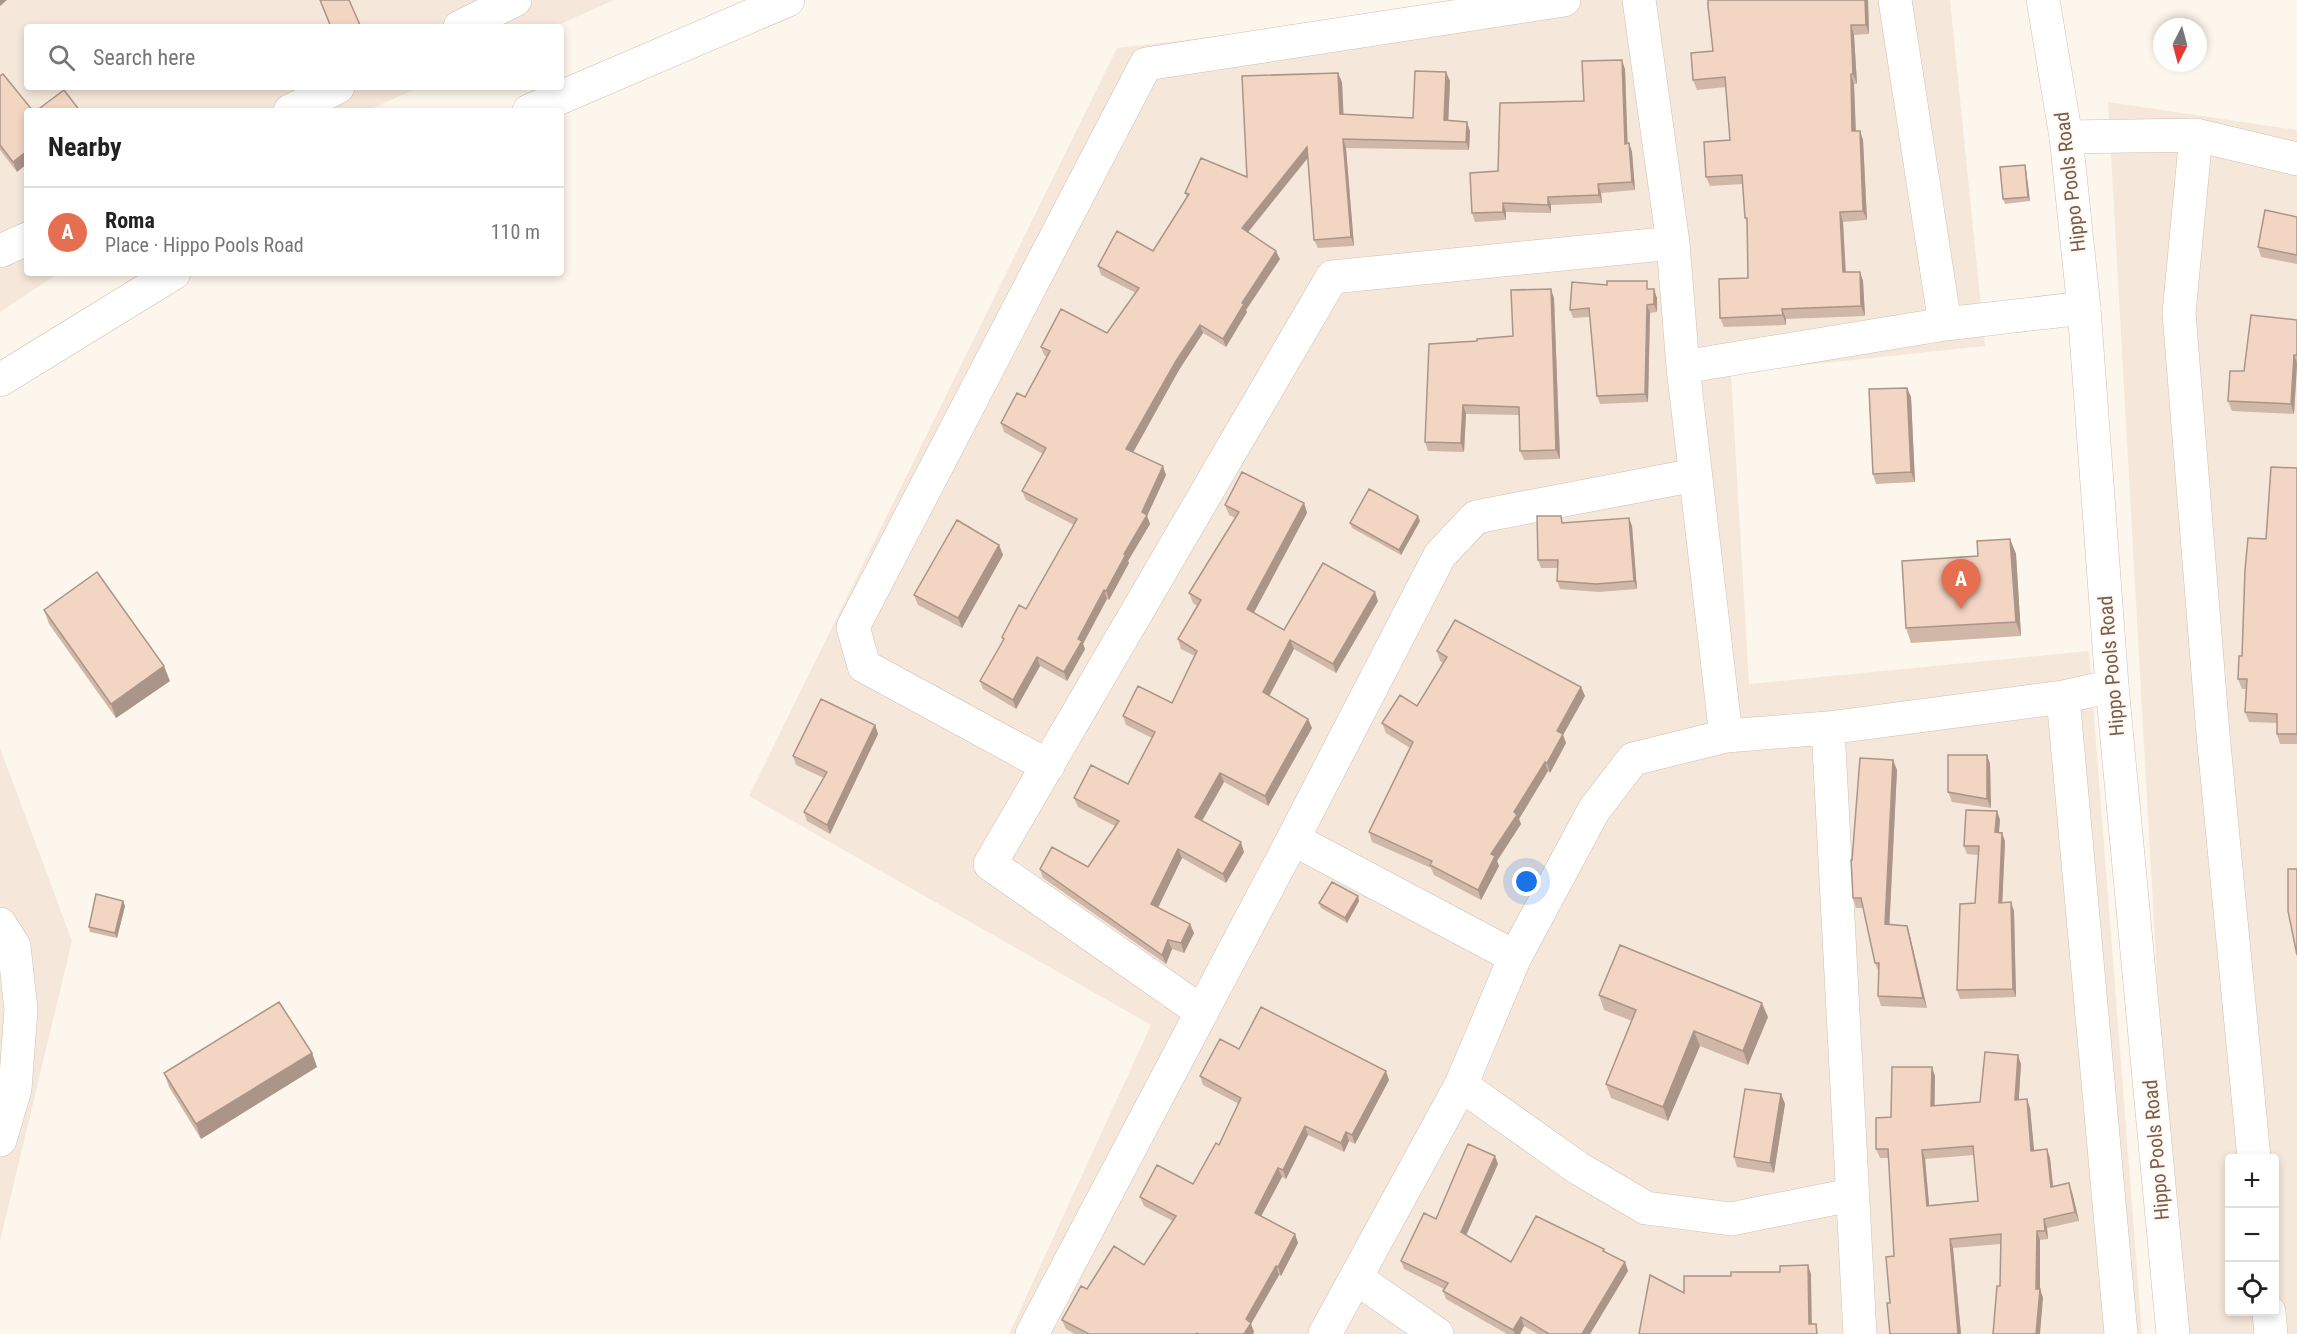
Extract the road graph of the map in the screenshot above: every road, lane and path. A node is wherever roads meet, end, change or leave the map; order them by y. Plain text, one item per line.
1 (515, 0) edge
2 (788, 0) edge
3 (1564, 0) edge
4 (1639, 0) edge
5 (1895, 0) edge
6 (2043, 0) edge
7 (466, 24) edge
8 (332, 90) edge
9 (296, 108) edge
10 (536, 108) edge
11 (2196, 135) junction
12 (2066, 137) junction
13 (2297, 159) edge
14 (24, 239) edge
15 (1673, 243) junction
16 (0, 251) edge
17 (169, 276) edge
18 (2084, 308) junction
19 (1945, 324) junction
20 (1683, 367) junction
21 (0, 380) edge
22 (1695, 476) junction
23 (2112, 686) junction
24 (2063, 697) junction
25 (1828, 728) junction
26 (1726, 736) junction
27 (1047, 766) junction
28 (1293, 840) junction
29 (0, 924) edge
30 (1515, 957) junction
31 (1202, 1012) junction
32 (1461, 1085) junction
33 (0, 1140) edge
34 (2254, 1154) edge
35 (1851, 1195) junction
36 (1356, 1278) junction
37 (2269, 1316) edge
38 (1032, 1334) edge
39 (1325, 1334) edge
40 (1437, 1334) edge
41 (1860, 1334) edge
42 (2121, 1334) edge
43 (2173, 1334) edge
44 (2271, 1334) edge

1 - 7 street
2 - 10 street
3 - 27 street
4 - 15 street
5 - 19 street
6 - 12 street, Hippo Pools Road
8 - 9 street
11 - 12 street
11 - 13 street
11 - 34 street
12 - 18 street, Hippo Pools Road
14 - 16 street
15 - 20 street
15 - 27 street
17 - 21 street
18 - 19 street
18 - 23 street, Hippo Pools Road
19 - 20 street
20 - 22 street
22 - 26 street
22 - 28 street
23 - 24 street
23 - 43 street, Hippo Pools Road
24 - 25 street
24 - 42 street
25 - 26 street
25 - 35 street
26 - 30 street
27 - 31 street
28 - 30 street
28 - 31 street
29 - 33 street
30 - 32 street
31 - 38 street
32 - 35 street
32 - 36 street
35 - 41 street
36 - 39 street
36 - 40 street
37 - 44 street

